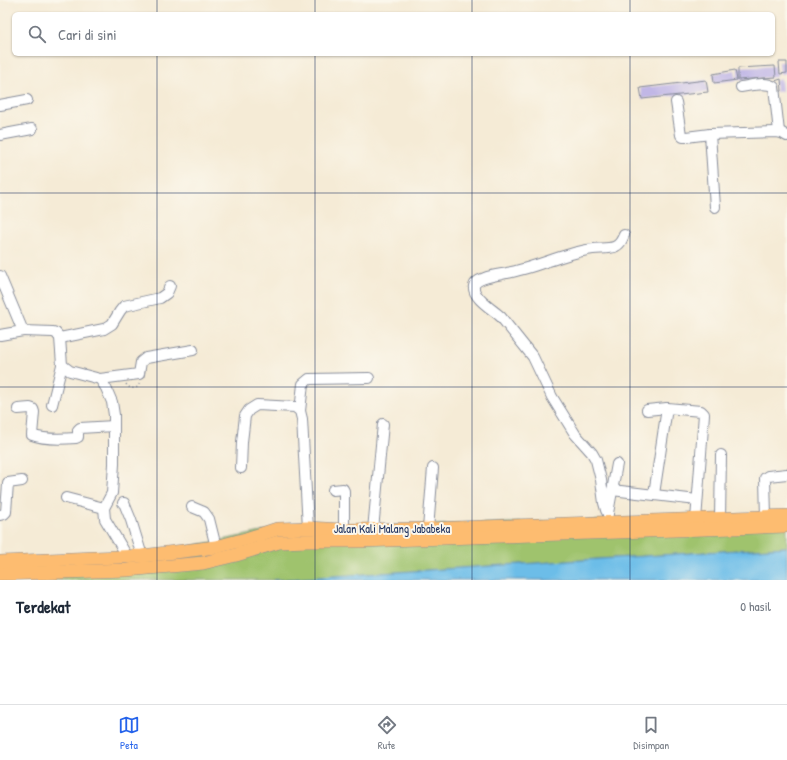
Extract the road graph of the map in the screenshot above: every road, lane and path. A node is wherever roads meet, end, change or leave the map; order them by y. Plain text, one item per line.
1 (741, 87) dead end
2 (27, 100) dead end
3 (676, 102) dead end
4 (0, 106) edge
5 (32, 129) dead end
6 (710, 134) junction
7 (783, 134) edge
8 (0, 135) edge
9 (715, 207) dead end
10 (624, 235) dead end
11 (0, 276) edge
12 (170, 286) dead end
13 (23, 330) junction
14 (0, 335) edge
15 (60, 338) junction
16 (193, 350) dead end
17 (62, 364) junction
18 (370, 378) dead end
19 (100, 379) junction
20 (52, 405) dead end
21 (667, 408) junction
22 (18, 409) dead end
23 (647, 410) dead end
24 (300, 411) junction
25 (383, 424) dead end
26 (114, 426) junction
27 (721, 455) dead end
28 (617, 464) dead end
29 (241, 468) dead end
30 (433, 468) dead end
31 (787, 474) edge
32 (22, 481) dead end
33 (333, 490) dead end
34 (612, 490) junction
35 (654, 494) junction
36 (66, 498) dead end
37 (697, 500) junction
38 (123, 503) dead end
39 (192, 506) dead end
40 (104, 508) junction
41 (0, 515) edge
42 (787, 516) edge
43 (766, 517) junction
44 (608, 519) junction
45 (720, 519) junction
46 (696, 520) junction
47 (787, 526) edge
48 (308, 528) junction
49 (428, 529) junction
50 (344, 530) junction
51 (373, 530) junction
52 (308, 541) junction
53 (216, 547) junction
54 (127, 556) junction
55 (142, 556) junction
56 (0, 562) edge
57 (69, 566) junction
58 (0, 574) edge
59 (128, 575) edge

1 - 7 street
2 - 4 street
3 - 6 street
5 - 8 street
6 - 7 street
6 - 9 street
10 - 44 street
11 - 13 street
12 - 15 street
13 - 14 street
13 - 15 street
15 - 17 street
16 - 19 street
17 - 19 street
17 - 20 street
18 - 24 street
19 - 26 street
21 - 23 street
21 - 35 street
21 - 37 street
22 - 26 street
24 - 29 street
24 - 48 street
25 - 51 street
26 - 40 street
27 - 45 street
28 - 34 street
30 - 49 street
31 - 43 street
32 - 41 street
33 - 50 street
34 - 35 street
34 - 44 street
35 - 37 street
36 - 40 street
37 - 46 street
38 - 55 street
39 - 53 street
40 - 54 street
42 - 43 main road, Jalan Kali Malang Jababeka
43 - 45 main road, Jalan Kali Malang Jababeka
44 - 46 main road, Jalan Kali Malang Jababeka
44 - 49 main road, Jalan Kali Malang Jababeka
45 - 46 main road, Jalan Kali Malang Jababeka
47 - 52 main road, Jalan Kali Malang Jababeka
48 - 50 main road, Jalan Kali Malang Jababeka
48 - 52 main road
48 - 53 main road, Jalan Kali Malang Jababeka
49 - 51 main road, Jalan Kali Malang Jababeka
50 - 51 main road, Jalan Kali Malang Jababeka
52 - 59 main road, Jalan Kali Malang Jababeka
53 - 55 main road, Jalan Kali Malang Jababeka
54 - 55 main road, Jalan Kali Malang Jababeka
54 - 57 main road, Jalan Kali Malang Jababeka
56 - 57 main road, Jalan Kali Malang Jababeka
57 - 58 main road, Jalan Kali Malang Jababeka
57 - 59 main road, Jalan Kali Malang Jababeka

